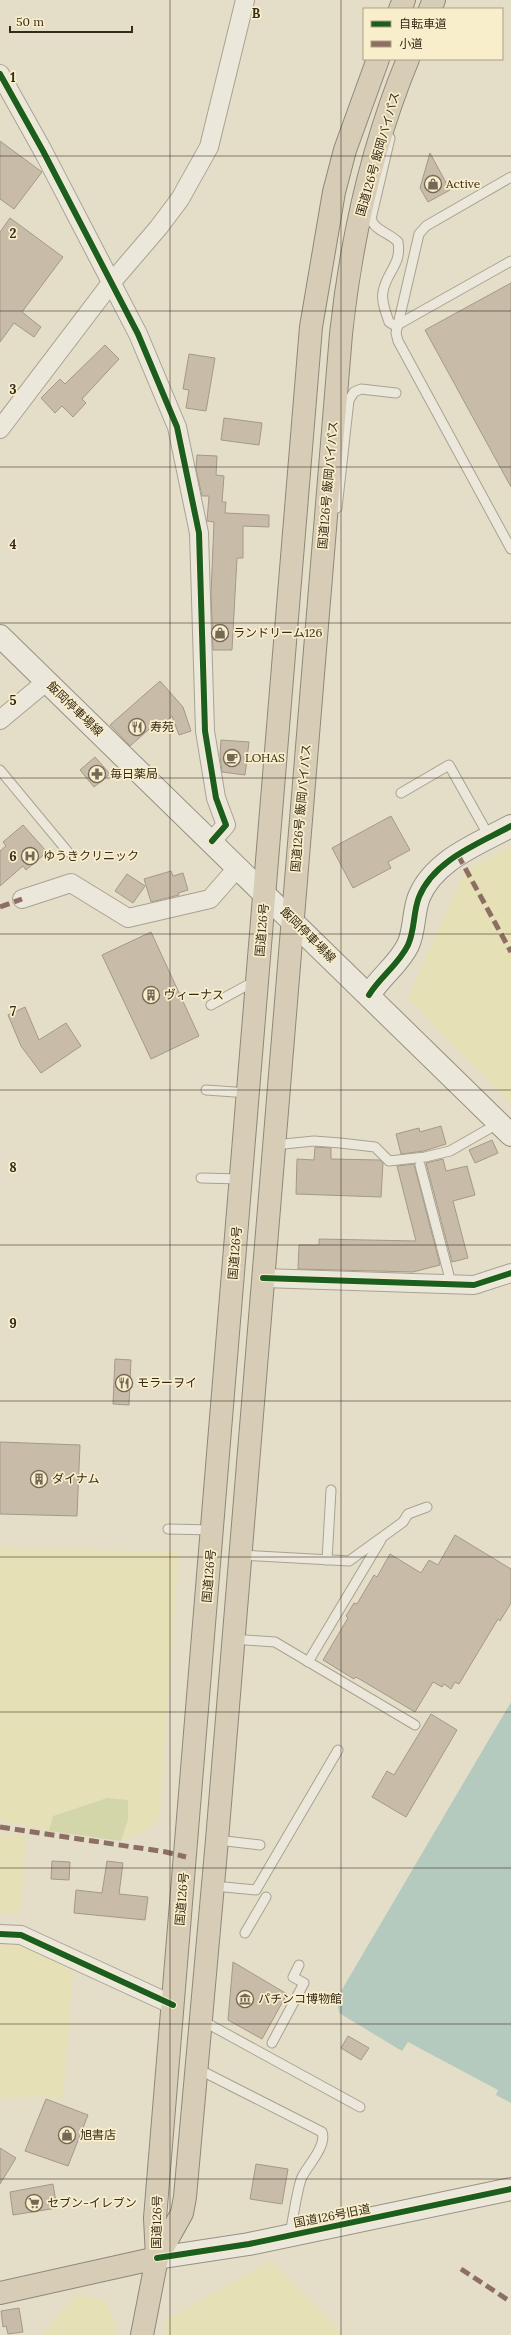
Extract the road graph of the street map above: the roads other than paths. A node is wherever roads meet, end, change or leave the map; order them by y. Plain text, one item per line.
1 (245, 0) edge
2 (378, 60) edge
3 (408, 60) edge
4 (0, 74) edge
5 (398, 83) junction
6 (511, 177) edge
7 (511, 261) edge
8 (111, 283) junction
9 (398, 325) junction
10 (396, 393) dead end
11 (0, 428) edge
12 (336, 519) dead end
13 (334, 543) dead end
14 (511, 549) edge
15 (318, 601) junction
16 (0, 636) edge
17 (47, 681) junction
18 (0, 720) edge
19 (0, 770) edge
20 (401, 793) dead end
21 (511, 826) edge
22 (490, 838) junction
23 (212, 841) junction
24 (68, 852) dead end
25 (238, 867) junction
26 (265, 893) junction
27 (22, 900) dead end
28 (292, 920) junction
29 (258, 980) junction
30 (369, 995) junction
31 (211, 1006) dead end
32 (206, 1090) dead end
33 (248, 1093) junction
34 (505, 1129) edge
35 (273, 1148) junction
36 (420, 1165) dead end
37 (201, 1178) dead end
38 (241, 1179) junction
39 (511, 1273) edge
40 (262, 1278) junction
41 (451, 1283) junction
42 (331, 1490) dead end
43 (427, 1507) dead end
44 (168, 1529) dead end
45 (213, 1530) junction
46 (383, 1537) junction
47 (240, 1555) junction
48 (327, 1560) junction
49 (233, 1640) junction
50 (308, 1662) junction
51 (415, 1725) dead end
52 (338, 1750) dead end
53 (218, 1840) junction
54 (260, 1845) dead end
55 (214, 1886) junction
56 (266, 1897) dead end
57 (245, 1933) dead end
58 (0, 1934) edge
59 (299, 1965) dead end
60 (173, 2005) junction
61 (201, 2020) junction
62 (272, 2043) dead end
63 (198, 2069) junction
64 (360, 2107) dead end
65 (511, 2189) edge
66 (290, 2236) junction
67 (157, 2258) junction
68 (0, 2293) edge
69 (142, 2335) edge

1 - 8 street
2 - 26 highway
3 - 5 highway, 国道126号 飯岡バイパス
4 - 8 street
5 - 9 lane
5 - 15 highway, 国道126号 飯岡バイパス
6 - 9 lane
7 - 9 lane
8 - 11 street
8 - 23 street
9 - 14 lane
10 - 12 lane
13 - 15 lane
15 - 28 highway, 国道126号 飯岡バイパス
16 - 17 main road, 飯岡停車場線
17 - 18 street
17 - 23 main road, 飯岡停車場線
19 - 24 lane
20 - 22 lane
21 - 22 main road
22 - 30 main road
23 - 25 main road, 飯岡停車場線
25 - 26 main road, 飯岡停車場線
25 - 27 street
26 - 28 main road, 飯岡停車場線
26 - 29 highway, 国道126号
28 - 30 main road, 飯岡停車場線
28 - 35 highway, 国道126号
29 - 31 lane
29 - 33 highway, 国道126号
30 - 34 main road, 飯岡停車場線
32 - 33 lane
33 - 38 highway, 国道126号
34 - 35 lane
35 - 40 highway, 国道126号
36 - 41 lane
37 - 38 lane
38 - 45 highway, 国道126号
39 - 41 street
40 - 41 street
40 - 47 highway, 国道126号
42 - 48 lane
43 - 46 lane
44 - 45 lane
45 - 60 highway, 国道126号
46 - 48 lane
46 - 50 lane
47 - 48 lane
47 - 49 highway, 国道126号
49 - 50 lane
49 - 53 highway, 国道126号
50 - 51 lane
52 - 55 lane
53 - 54 lane
53 - 55 highway, 国道126号
55 - 61 highway, 国道126号
56 - 57 lane
58 - 60 street
59 - 62 lane
60 - 67 highway, 国道126号
61 - 63 highway, 国道126号
61 - 64 lane
63 - 66 lane
63 - 67 highway, 国道126号
65 - 66 main road, 国道126号旧道
66 - 67 main road, 国道126号旧道
67 - 68 highway, 国道126号
67 - 69 highway, 国道126号

